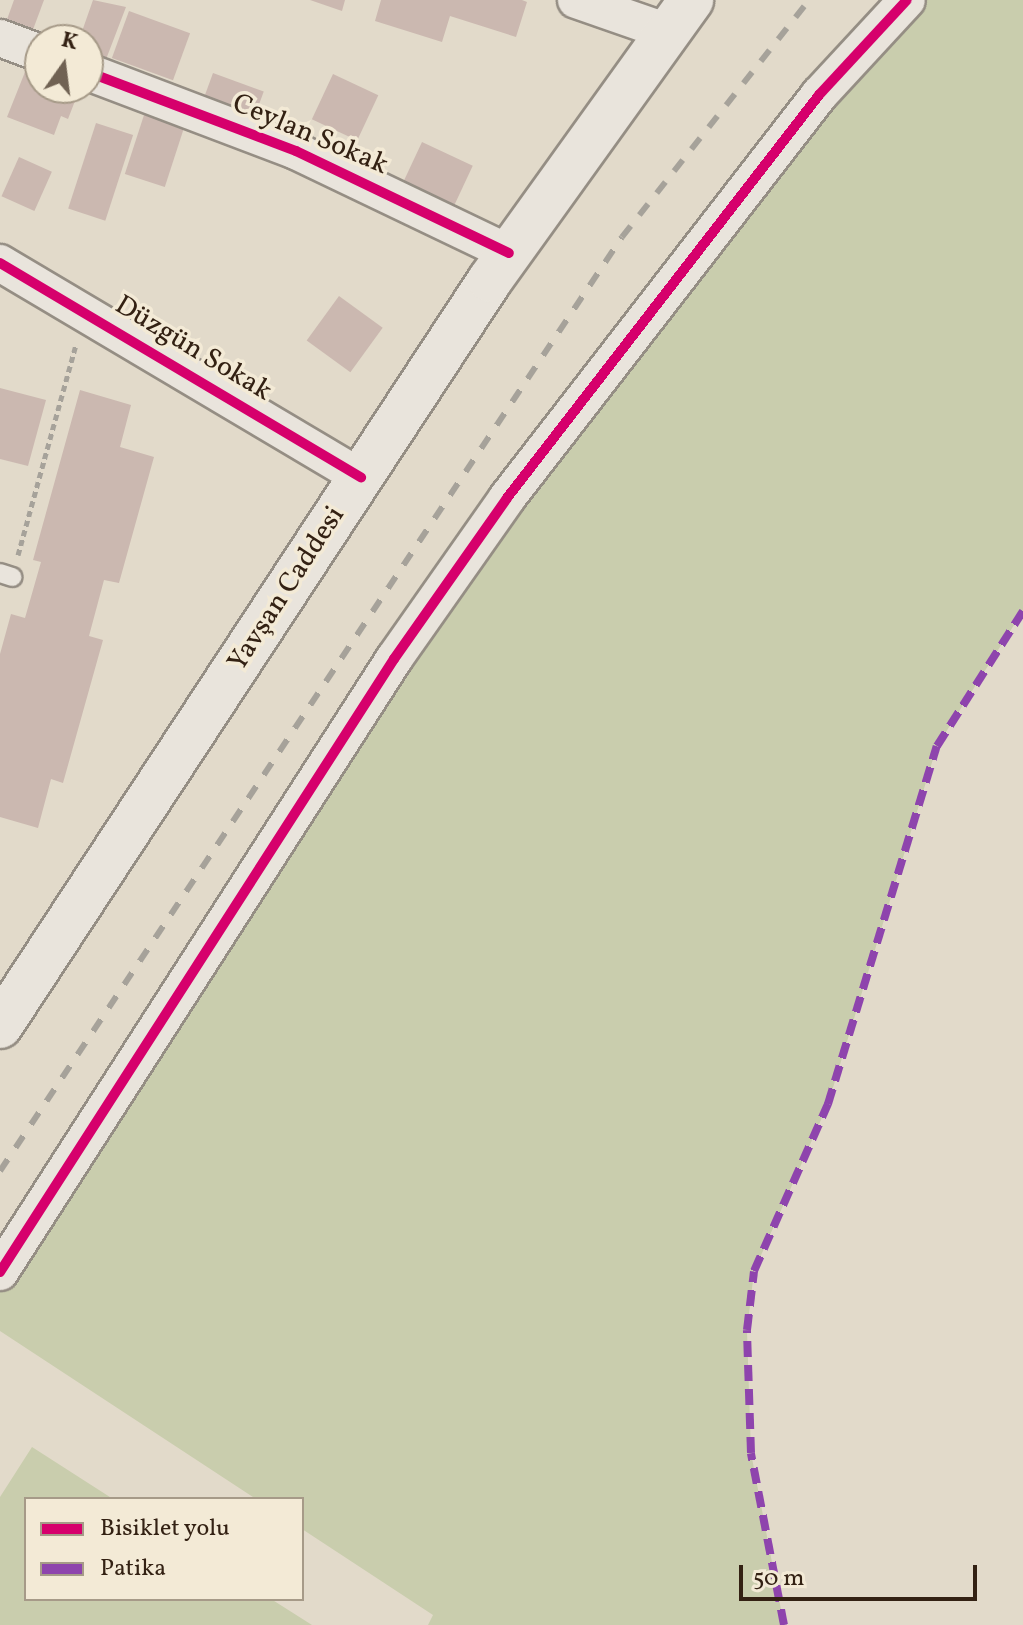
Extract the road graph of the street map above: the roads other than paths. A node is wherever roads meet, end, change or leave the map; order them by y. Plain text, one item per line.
1 (576, 0) edge
2 (907, 0) edge
3 (678, 16) edge
4 (0, 38) edge
5 (24, 47) edge
6 (104, 78) edge
7 (509, 253) junction
8 (0, 263) edge
9 (361, 477) junction
10 (0, 1026) edge
11 (0, 1272) edge

1 - 3 street
2 - 11 street
3 - 7 street, Yavşan Caddesi
4 - 5 street
6 - 7 street, Ceylan Sokak
7 - 9 street, Yavşan Caddesi
8 - 9 street, Düzgün Sokak
9 - 10 street, Yavşan Caddesi

